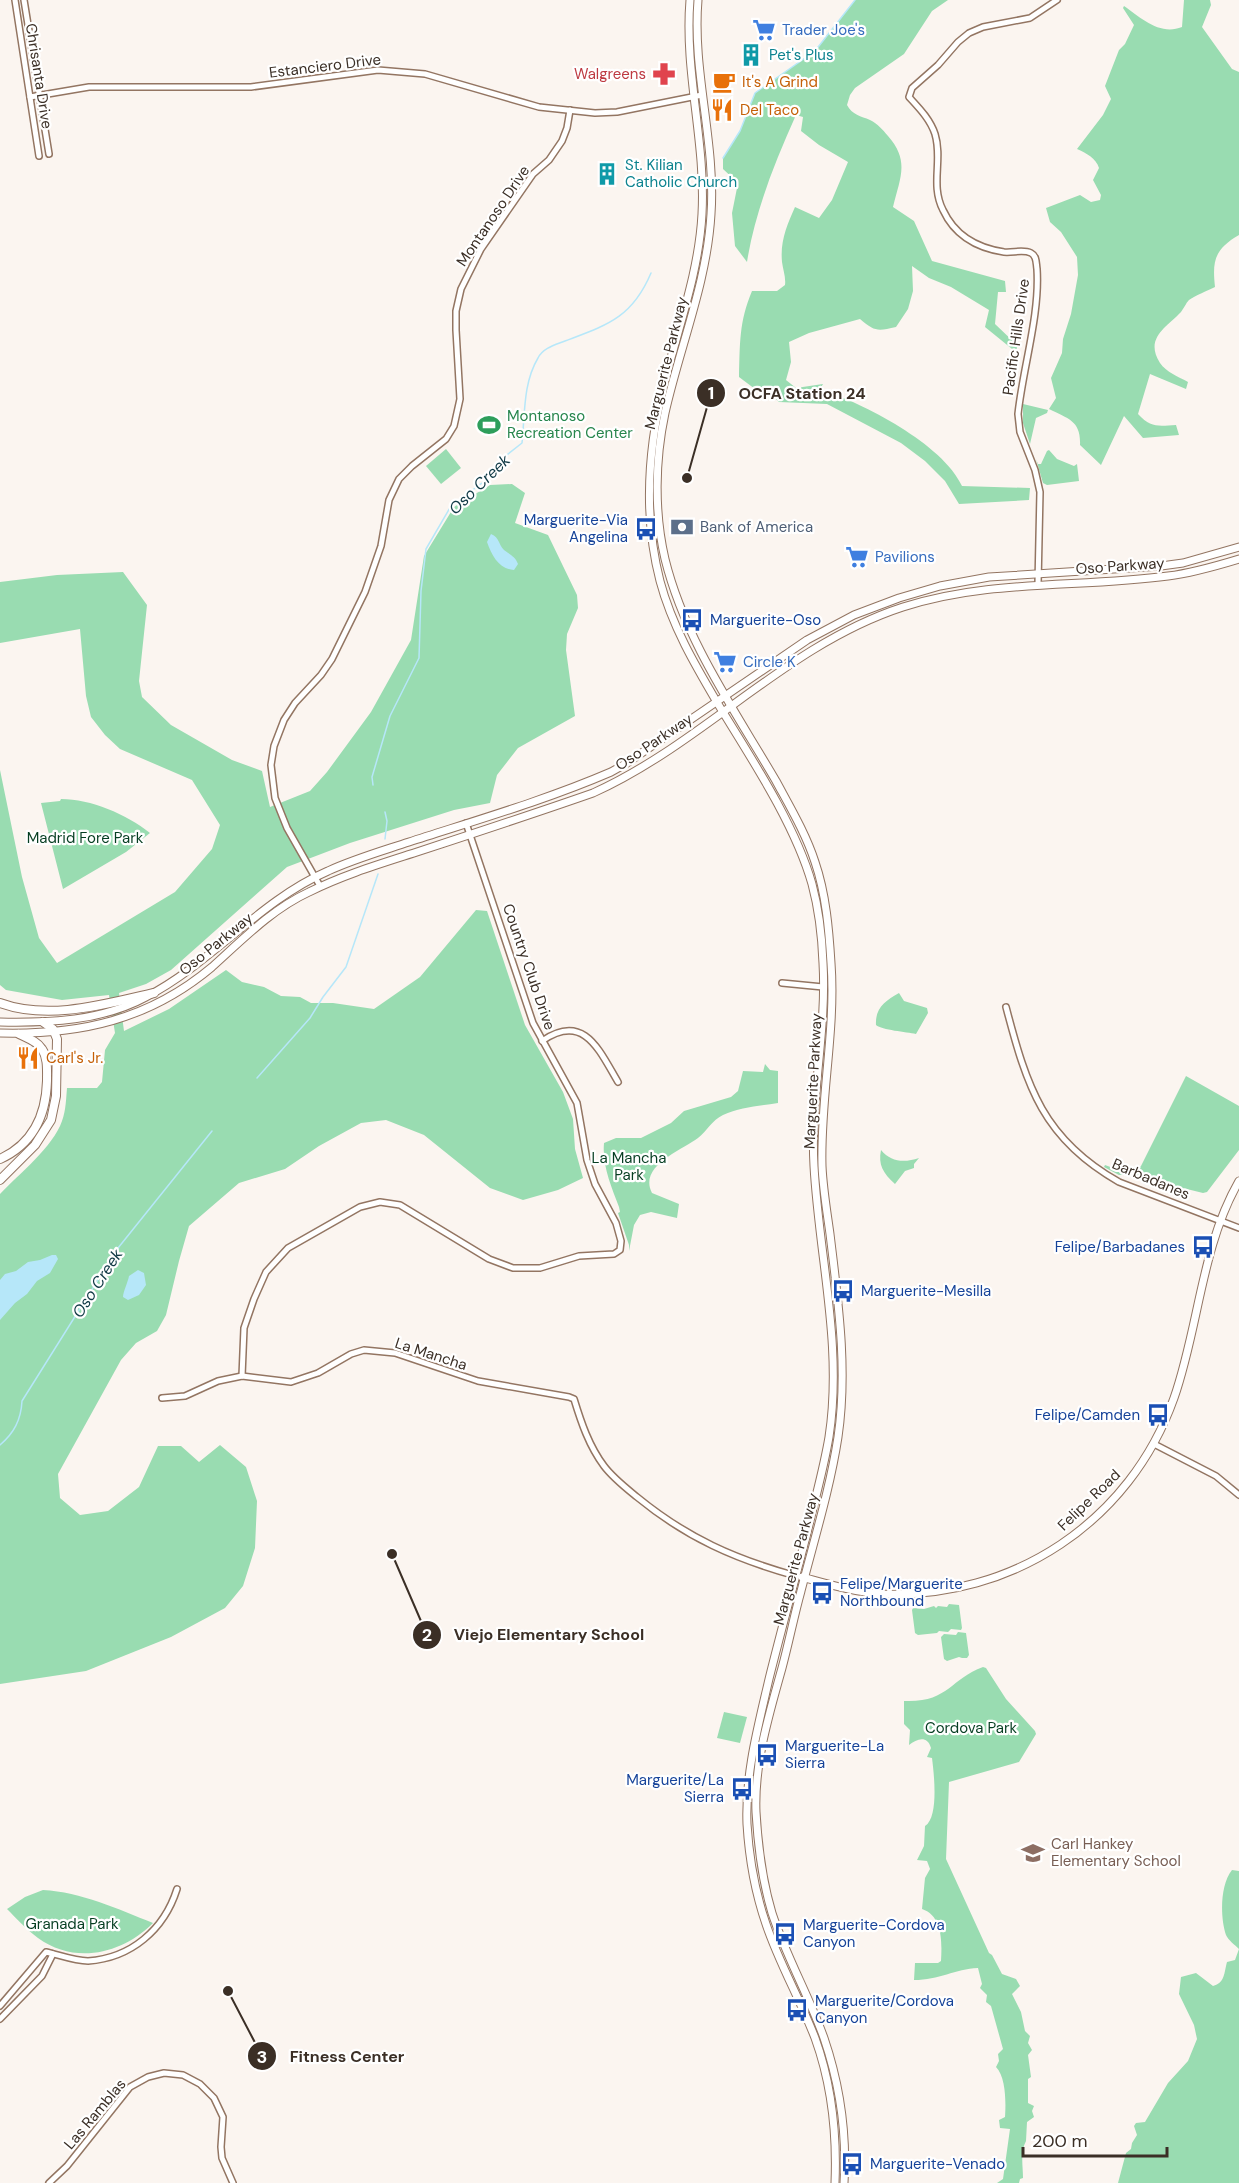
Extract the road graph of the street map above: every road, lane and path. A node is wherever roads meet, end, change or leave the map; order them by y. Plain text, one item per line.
1 (15, 0) edge
2 (24, 0) edge
3 (690, 0) edge
4 (698, 0) edge
5 (1057, 0) edge
6 (38, 95) junction
7 (698, 96) junction
8 (30, 97) junction
9 (570, 110) junction
10 (49, 154) dead end
11 (39, 156) dead end
12 (1239, 547) edge
13 (1239, 559) edge
14 (1037, 573) junction
15 (1038, 584) junction
16 (725, 696) junction
17 (717, 702) junction
18 (731, 705) junction
19 (723, 712) junction
20 (466, 824) junction
21 (470, 834) junction
22 (315, 877) junction
23 (320, 886) junction
24 (782, 983) dead end
25 (823, 987) junction
26 (153, 993) junction
27 (0, 1003) edge
28 (1006, 1007) dead end
29 (108, 1012) junction
30 (0, 1022) edge
31 (44, 1022) junction
32 (106, 1023) junction
33 (0, 1033) edge
34 (56, 1033) junction
35 (19, 1034) junction
36 (542, 1041) junction
37 (618, 1082) dead end
38 (0, 1159) edge
39 (0, 1180) edge
40 (1239, 1181) edge
41 (1219, 1221) junction
42 (1239, 1228) edge
43 (242, 1376) junction
44 (162, 1398) dead end
45 (1154, 1444) junction
46 (1239, 1495) edge
47 (796, 1575) junction
48 (805, 1578) junction
49 (177, 1889) dead end
50 (53, 1954) junction
51 (0, 2006) edge
52 (0, 2019) edge
53 (48, 2183) edge
54 (233, 2183) edge
55 (836, 2183) edge
56 (844, 2183) edge

1 - 8 street, Chrisanta Drive
2 - 6 street, Chrisanta Drive
3 - 7 main road, Marguerite Parkway
4 - 7 main road, Marguerite Parkway
5 - 14 street, Pacific Hills Drive
6 - 8 street, Estanciero Drive
6 - 9 street, Estanciero Drive
6 - 10 street, Chrisanta Drive
7 - 9 street, Estanciero Drive
7 - 16 main road, Marguerite Parkway
7 - 17 main road, Marguerite Parkway
8 - 11 street, Chrisanta Drive
9 - 22 street, Montanoso Drive
12 - 14 main road, Oso Parkway
13 - 15 main road, Oso Parkway
14 - 15 street, Pacific Hills Drive
14 - 16 main road, Oso Parkway
15 - 18 main road, Oso Parkway
16 - 17 main road, Oso Parkway
16 - 18 main road, Marguerite Parkway
17 - 19 main road, Marguerite Parkway
17 - 20 main road, Oso Parkway
18 - 19 main road, Oso Parkway
18 - 48 main road, Marguerite Parkway
19 - 21 main road, Oso Parkway
19 - 25 main road, Marguerite Parkway
20 - 21 street, Country Club Drive
20 - 22 main road, Oso Parkway
21 - 23 main road, Oso Parkway
21 - 36 street, Country Club Drive
22 - 23 street, Montanoso Drive
22 - 26 main road, Oso Parkway
23 - 32 main road, Oso Parkway
24 - 25 street
25 - 47 main road, Marguerite Parkway
26 - 27 highway
26 - 29 main road, Oso Parkway
28 - 41 street, Barbadanes
29 - 31 main road, Oso Parkway
29 - 32 main road
30 - 31 main road, Oso Parkway
31 - 34 highway
32 - 34 main road, Oso Parkway
33 - 35 main road, Oso Parkway
34 - 35 main road, Oso Parkway
34 - 39 highway
35 - 38 highway
36 - 37 street
36 - 43 street, Country Club Drive
40 - 41 main road, Felipe Road
41 - 42 street, Barbadanes
41 - 45 main road, Felipe Road
43 - 44 street
43 - 47 street, La Mancha
45 - 46 street
45 - 48 main road, Felipe Road
47 - 48 main road, Felipe Road
47 - 55 main road, Marguerite Parkway
48 - 56 main road, Marguerite Parkway
49 - 50 street
50 - 51 street
50 - 52 street
53 - 54 street, Las Ramblas

